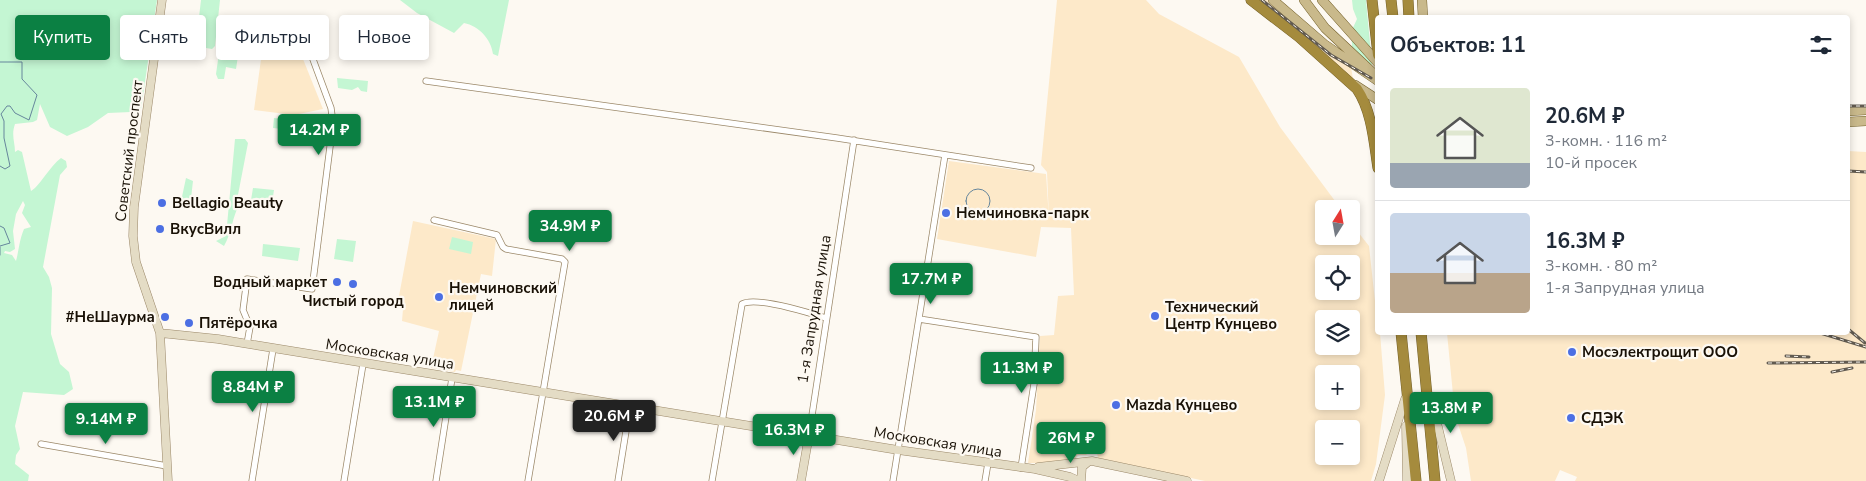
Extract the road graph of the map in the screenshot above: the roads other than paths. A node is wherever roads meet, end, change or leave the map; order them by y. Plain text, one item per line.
1 (162, 0) edge
2 (1250, 0) edge
3 (1273, 0) edge
4 (1304, 0) edge
5 (1322, 0) edge
6 (1372, 0) edge
7 (1391, 0) edge
8 (1408, 0) edge
9 (1422, 0) edge
10 (1393, 15) edge
11 (1408, 15) edge
12 (1423, 15) edge
13 (1375, 28) edge
14 (313, 60) edge
15 (1375, 60) edge
16 (1375, 73) edge
17 (1375, 79) edge
18 (426, 81) dead end
19 (1375, 98) edge
20 (1866, 110) edge
21 (1850, 111) edge
22 (1866, 121) edge
23 (1850, 122) edge
24 (854, 140) junction
25 (1375, 151) edge
26 (945, 155) junction
27 (1031, 168) dead end
28 (434, 220) dead end
29 (826, 318) junction
30 (919, 318) junction
31 (160, 333) junction
32 (1402, 335) edge
33 (1421, 335) edge
34 (248, 344) junction
35 (273, 349) junction
36 (363, 364) junction
37 (452, 378) junction
38 (1406, 381) junction
39 (543, 391) junction
40 (1426, 395) junction
41 (1405, 399) junction
42 (630, 406) junction
43 (721, 421) junction
44 (808, 435) junction
45 (41, 444) dead end
46 (898, 450) junction
47 (1090, 461) junction
48 (988, 464) junction
49 (167, 466) junction
50 (1021, 468) junction
51 (1032, 468) junction
52 (168, 481) edge
53 (252, 481) edge
54 (344, 481) edge
55 (436, 481) edge
56 (528, 481) edge
57 (618, 481) edge
58 (712, 481) edge
59 (801, 481) edge
60 (893, 481) edge
61 (985, 481) edge
62 (1080, 481) edge
63 (1187, 481) edge
64 (1379, 481) edge
65 (1408, 481) edge
66 (1416, 481) edge
67 (1435, 481) edge
68 (1452, 481) edge

1 - 31 street, Советский проспект
2 - 19 main road
2 - 25 highway
3 - 17 main road
4 - 16 main road
5 - 15 main road
6 - 13 highway
7 - 10 highway
8 - 11 highway
9 - 12 main road
14 - 34 street
18 - 24 street
20 - 21 main road
22 - 23 main road
24 - 26 street
24 - 29 street, 1-я Запрудная улица
26 - 27 street
26 - 30 street
28 - 39 street
29 - 43 street
29 - 44 street, 1-я Запрудная улица
30 - 46 street
30 - 50 street
31 - 34 street, Московская улица
31 - 49 street, Советский проспект
32 - 38 highway
33 - 40 highway
34 - 35 street, Московская улица
35 - 36 street, Московская улица
35 - 53 street
36 - 37 street, Московская улица
36 - 54 street
37 - 39 street, Московская улица
37 - 55 street
38 - 41 street
38 - 66 highway
39 - 42 street, Московская улица
39 - 56 street
40 - 67 highway
40 - 68 street
41 - 64 street
41 - 65 street
42 - 43 street, Московская улица
42 - 57 street
43 - 44 street, Московская улица
43 - 58 street
44 - 46 street, Московская улица
44 - 59 street, 1-я Запрудная улица
45 - 49 street
46 - 48 street, Московская улица
46 - 60 street
47 - 51 street, Московская улица
47 - 62 street
47 - 63 street, Московская улица
48 - 50 street, Московская улица
48 - 61 street
49 - 52 street, Советский проспект
50 - 51 street, Московская улица
51 - 62 street, Московская улица

